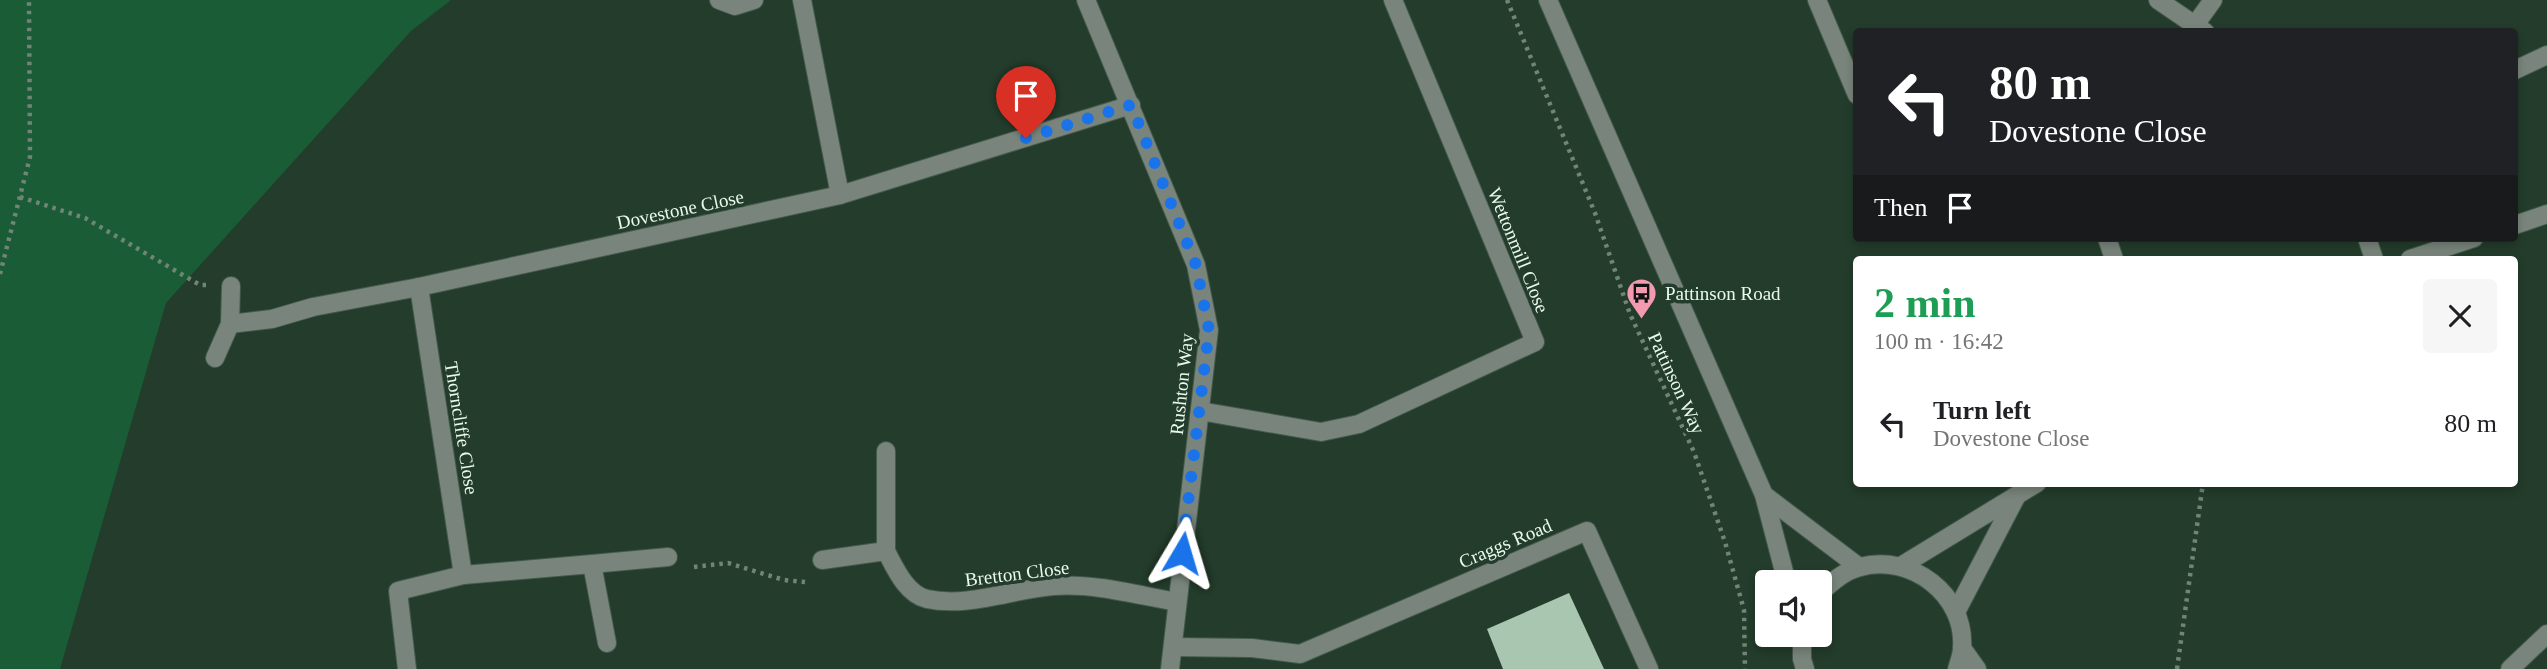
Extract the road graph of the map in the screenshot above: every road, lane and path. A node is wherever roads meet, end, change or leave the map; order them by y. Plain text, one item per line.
1 (29, 0) edge
2 (719, 0) edge
3 (754, 0) edge
4 (802, 0) edge
5 (1086, 0) edge
6 (1393, 0) edge
7 (1507, 0) edge
8 (1548, 0) edge
9 (1817, 0) edge
10 (2158, 0) edge
11 (2213, 0) edge
12 (2200, 28) edge
13 (2547, 55) edge
14 (2518, 70) edge
15 (1853, 86) edge
16 (1131, 105) junction
17 (840, 195) junction
18 (20, 197) junction
19 (2547, 214) edge
20 (2518, 224) edge
21 (2462, 242) edge
22 (2419, 256) edge
23 (0, 274) edge
24 (231, 286) joint
25 (419, 288) junction
26 (230, 324) junction
27 (215, 358) dead end
28 (1200, 411) junction
29 (886, 451) dead end
30 (2031, 487) edge
31 (2202, 487) edge
32 (1764, 495) junction
33 (2016, 497) junction
34 (886, 551) junction
35 (668, 557) joint
36 (822, 560) joint
37 (592, 564) junction
38 (1901, 566) junction
39 (1859, 567) junction
40 (1784, 570) edge
41 (463, 575) junction
42 (1832, 582) edge
43 (1177, 602) junction
44 (1956, 612) junction
45 (2547, 634) edge
46 (607, 643) dead end
47 (1172, 647) junction
48 (1801, 647) edge
49 (1962, 649) junction
50 (1303, 661) edge
51 (407, 669) edge
52 (1170, 669) edge
53 (1648, 669) edge
54 (1745, 669) edge
55 (1805, 669) edge
56 (1957, 669) edge
57 (1977, 669) edge
58 (2177, 669) edge
59 (2510, 669) edge

1 - 18 path
2 - 3 street
4 - 17 street
5 - 16 street, Rushton Way
6 - 28 street, Wettonmill Close
7 - 54 path, Pattinson Way
8 - 32 street
9 - 15 street
10 - 12 street
11 - 12 street
13 - 14 street
16 - 17 street, Dovestone Close
16 - 28 street, Rushton Way
17 - 25 street, Dovestone Close
18 - 23 path
18 - 24 path
19 - 20 street
21 - 22 street
24 - 26 street
25 - 26 street, Dovestone Close
25 - 41 street, Thorncliffe Close
26 - 27 street
28 - 43 street, Rushton Way
29 - 34 street, Bretton Close
30 - 33 street
31 - 58 path
32 - 39 street
32 - 40 street
33 - 38 street
33 - 44 street
34 - 36 street
34 - 43 street, Bretton Close
35 - 36 path
35 - 37 street
37 - 41 street
37 - 46 street
38 - 39 street
38 - 44 street
39 - 42 street
41 - 51 street
43 - 47 street, Rushton Way
44 - 49 street
45 - 59 street
47 - 50 street, Craggs Road
47 - 52 street, Rushton Way
48 - 55 street
49 - 56 street
49 - 57 street
50 - 53 street, Craggs Road

